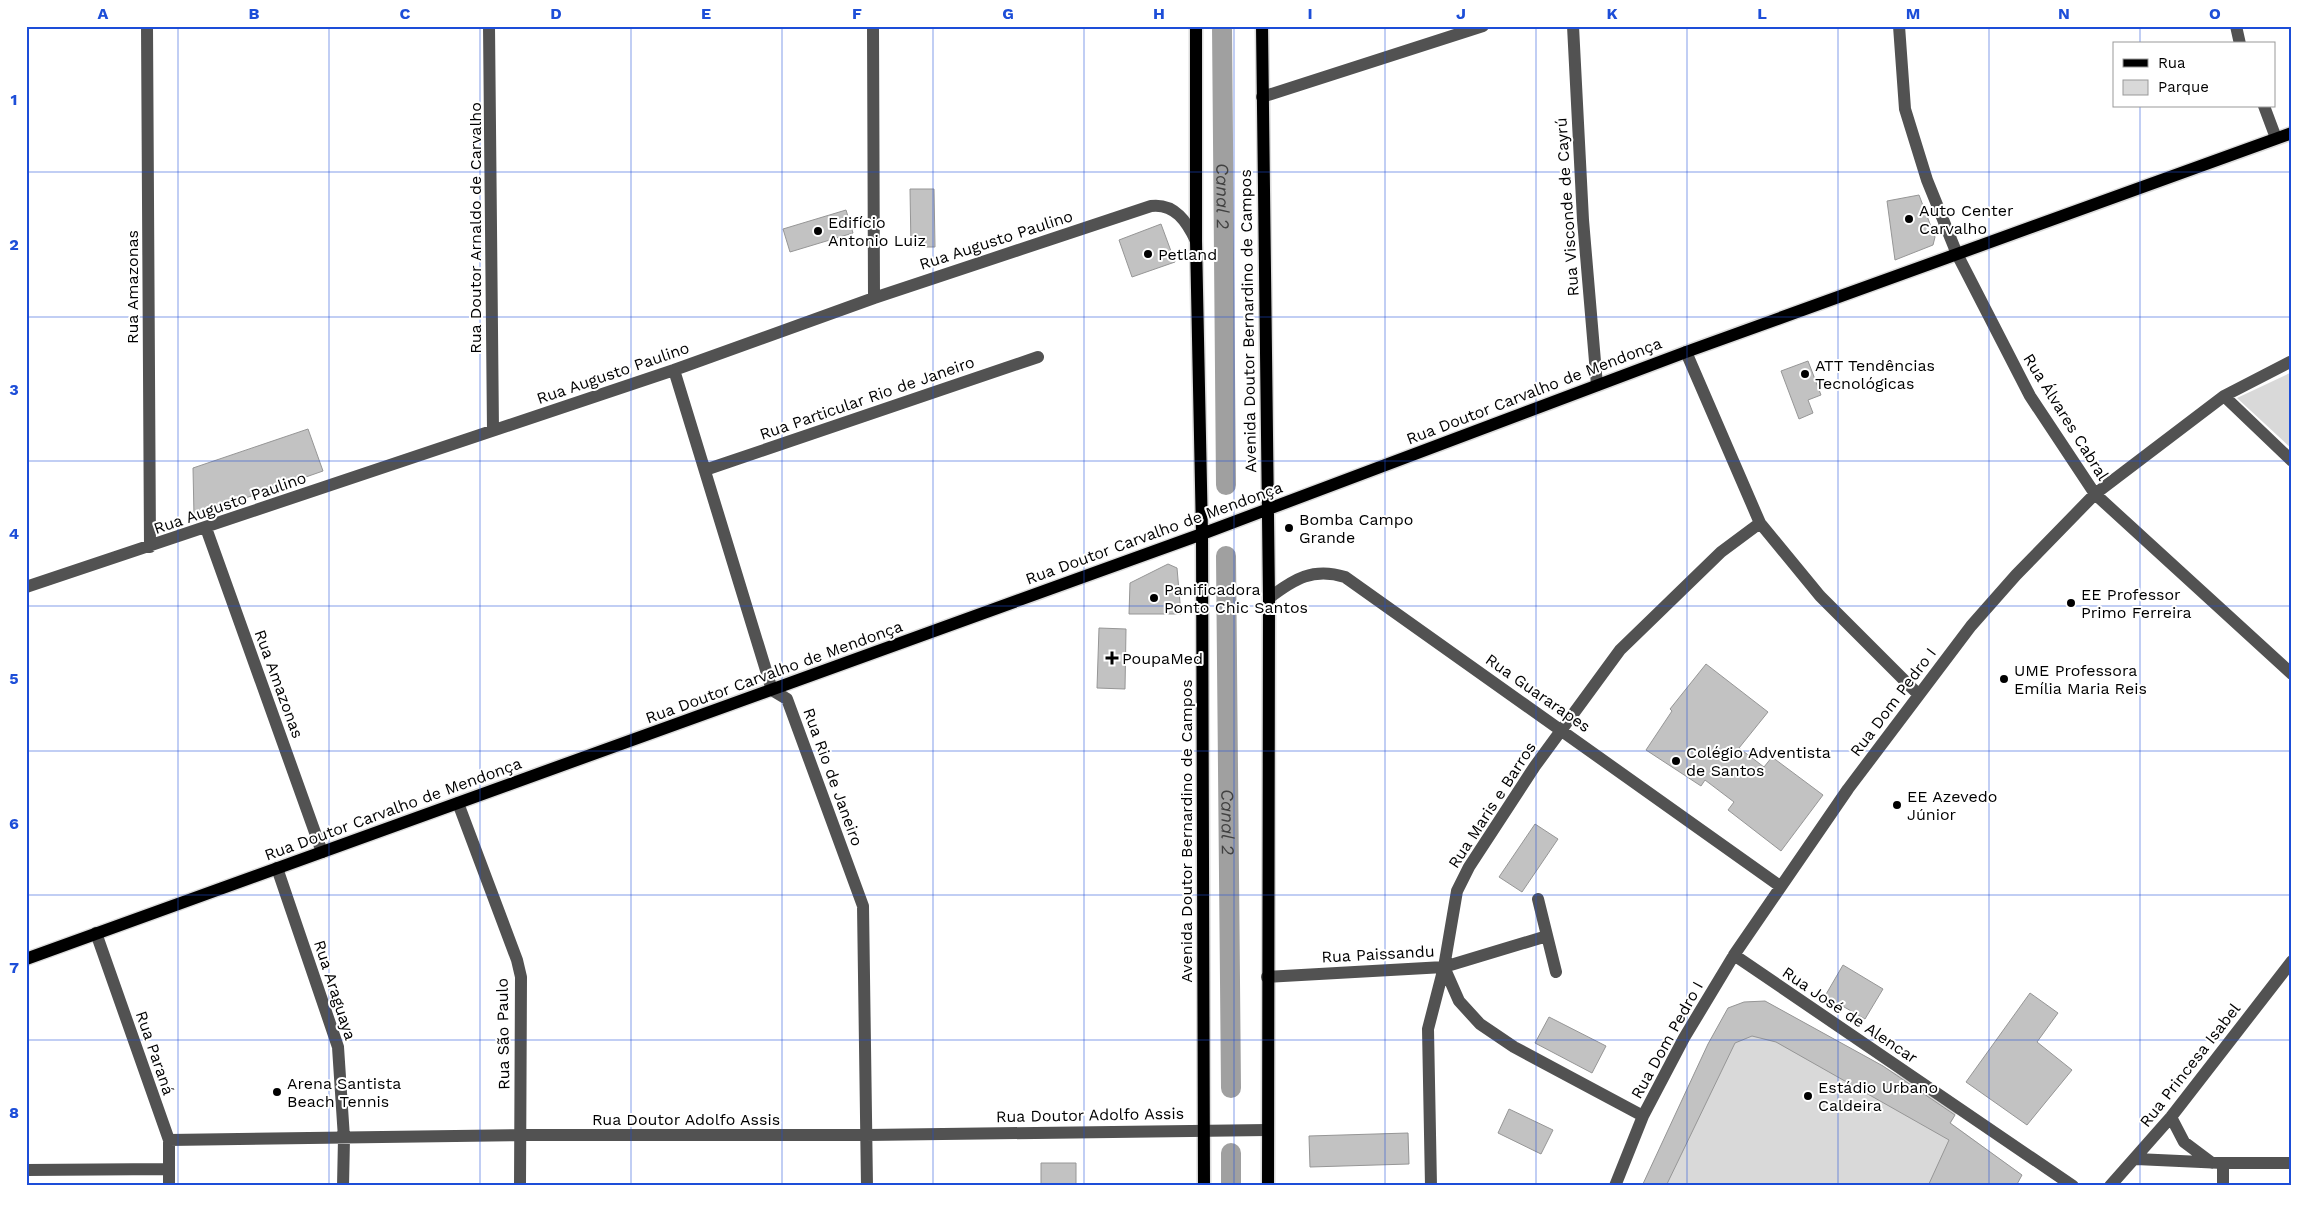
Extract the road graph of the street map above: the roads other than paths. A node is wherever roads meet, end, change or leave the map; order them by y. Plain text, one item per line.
1 (147, 26) edge
2 (489, 26) edge
3 (873, 26) edge
4 (1196, 26) edge
5 (1262, 26) edge
6 (1483, 26) edge
7 (1573, 26) edge
8 (1900, 26) edge
9 (2236, 26) edge
10 (2240, 42) edge
11 (1262, 97) junction
12 (2265, 108) edge
13 (2292, 133) edge
14 (2276, 138) junction
15 (1196, 242) junction
16 (1957, 254) junction
17 (874, 298) junction
18 (1686, 352) junction
19 (1038, 357) dead end
20 (2292, 361) edge
21 (674, 370) junction
22 (1597, 385) junction
23 (2224, 396) junction
24 (493, 430) junction
25 (2292, 461) edge
26 (705, 470) junction
27 (2095, 494) junction
28 (1267, 509) junction
29 (1760, 523) junction
30 (206, 528) junction
31 (1202, 534) junction
32 (150, 547) junction
33 (26, 587) edge
34 (1269, 598) junction
35 (2290, 670) edge
36 (772, 690) junction
37 (1918, 694) junction
38 (1563, 730) junction
39 (458, 803) junction
40 (322, 852) junction
41 (277, 868) junction
42 (1780, 886) junction
43 (1538, 899) dead end
44 (96, 933) junction
45 (1547, 936) junction
46 (1734, 956) junction
47 (26, 959) edge
48 (2292, 961) edge
49 (1444, 967) junction
50 (1556, 972) dead end
51 (1267, 977) junction
52 (1643, 1116) junction
53 (2171, 1117) junction
54 (1203, 1130) junction
55 (1268, 1130) junction
56 (520, 1135) junction
57 (867, 1135) junction
58 (344, 1138) junction
59 (168, 1140) junction
60 (2136, 1159) junction
61 (2218, 1163) junction
62 (2292, 1163) edge
63 (169, 1169) junction
64 (26, 1170) edge
65 (169, 1186) edge
66 (343, 1186) edge
67 (520, 1186) edge
68 (867, 1186) edge
69 (1204, 1186) edge
70 (1268, 1186) edge
71 (1430, 1186) edge
72 (1616, 1186) edge
73 (2073, 1186) edge
74 (2110, 1186) edge
75 (2223, 1186) edge

1 - 32 street, Rua Amazonas
2 - 24 street, Rua Doutor Arnaldo de Carvalho
3 - 17 street
4 - 15 main road, Avenida Doutor Bernardino de Campos
5 - 11 main road, Avenida Doutor Bernardino de Campos
6 - 11 street
7 - 22 street, Rua Visconde de Cayrú
8 - 16 street, Rua Álvares Cabral
9 - 10 street
11 - 28 main road, Avenida Doutor Bernardino de Campos
12 - 14 street
13 - 14 main road, Rua Doutor Carvalho de Mendonça
14 - 16 main road, Rua Doutor Carvalho de Mendonça
15 - 17 street, Rua Augusto Paulino
15 - 31 main road, Avenida Doutor Bernardino de Campos
16 - 18 main road, Rua Doutor Carvalho de Mendonça
16 - 27 street, Rua Álvares Cabral
17 - 21 street, Rua Augusto Paulino
18 - 22 main road, Rua Doutor Carvalho de Mendonça
18 - 29 street
19 - 26 street, Rua Particular Rio de Janeiro
20 - 23 street, Rua Dom Pedro I
21 - 24 street, Rua Augusto Paulino
21 - 26 street
22 - 28 main road, Rua Doutor Carvalho de Mendonça
23 - 25 street
23 - 27 street, Rua Dom Pedro I
24 - 30 street, Rua Augusto Paulino
26 - 36 street
27 - 35 street, Rua Álvares Cabral
27 - 37 street, Rua Dom Pedro I
28 - 31 main road, Rua Doutor Carvalho de Mendonça
28 - 34 main road, Avenida Doutor Bernardino de Campos
29 - 37 street
29 - 38 street, Rua Maris e Barros
30 - 32 street, Rua Augusto Paulino
30 - 40 street, Rua Amazonas
31 - 36 main road, Rua Doutor Carvalho de Mendonça
31 - 54 main road, Avenida Doutor Bernardino de Campos
32 - 33 street, Rua Augusto Paulino
34 - 38 street, Rua Guararapes
34 - 51 main road, Avenida Doutor Bernardino de Campos
36 - 39 main road, Rua Doutor Carvalho de Mendonça
36 - 57 street, Rua Rio de Janeiro
37 - 42 street, Rua Dom Pedro I
38 - 42 street, Rua Guararapes
38 - 49 street, Rua Maris e Barros
39 - 40 main road, Rua Doutor Carvalho de Mendonça
39 - 56 street, Rua São Paulo
40 - 41 main road, Rua Doutor Carvalho de Mendonça
41 - 44 main road, Rua Doutor Carvalho de Mendonça
41 - 58 street, Rua Araguaya
42 - 46 street, Rua Dom Pedro I
43 - 45 street
44 - 47 main road, Rua Doutor Carvalho de Mendonça
44 - 59 street, Rua Paraná
45 - 49 street
45 - 50 street
46 - 52 street, Rua Dom Pedro I
46 - 73 street, Rua José de Alencar
48 - 53 street, Rua Princesa Isabel
49 - 51 street, Rua Paissandu
49 - 52 street, Rua Paissandu
49 - 71 street, Rua Maris e Barros
51 - 55 main road, Avenida Doutor Bernardino de Campos
52 - 72 street, Rua Dom Pedro I
53 - 60 street, Rua Princesa Isabel
53 - 61 street
54 - 55 street, Rua Doutor Adolfo Assis
54 - 57 street, Rua Doutor Adolfo Assis
54 - 69 main road, Avenida Doutor Bernardino de Campos
55 - 70 main road, Avenida Doutor Bernardino de Campos
56 - 57 street, Rua Doutor Adolfo Assis
56 - 58 street, Rua Doutor Adolfo Assis
56 - 67 street, Rua São Paulo
57 - 68 street, Rua Rio de Janeiro
58 - 59 street, Rua Doutor Adolfo Assis
58 - 66 street, Rua Araguaya
59 - 63 street, Rua Paraná
60 - 61 street
60 - 74 street, Rua Princesa Isabel
61 - 62 street
61 - 75 street
63 - 64 street
63 - 65 street, Rua Paraná

